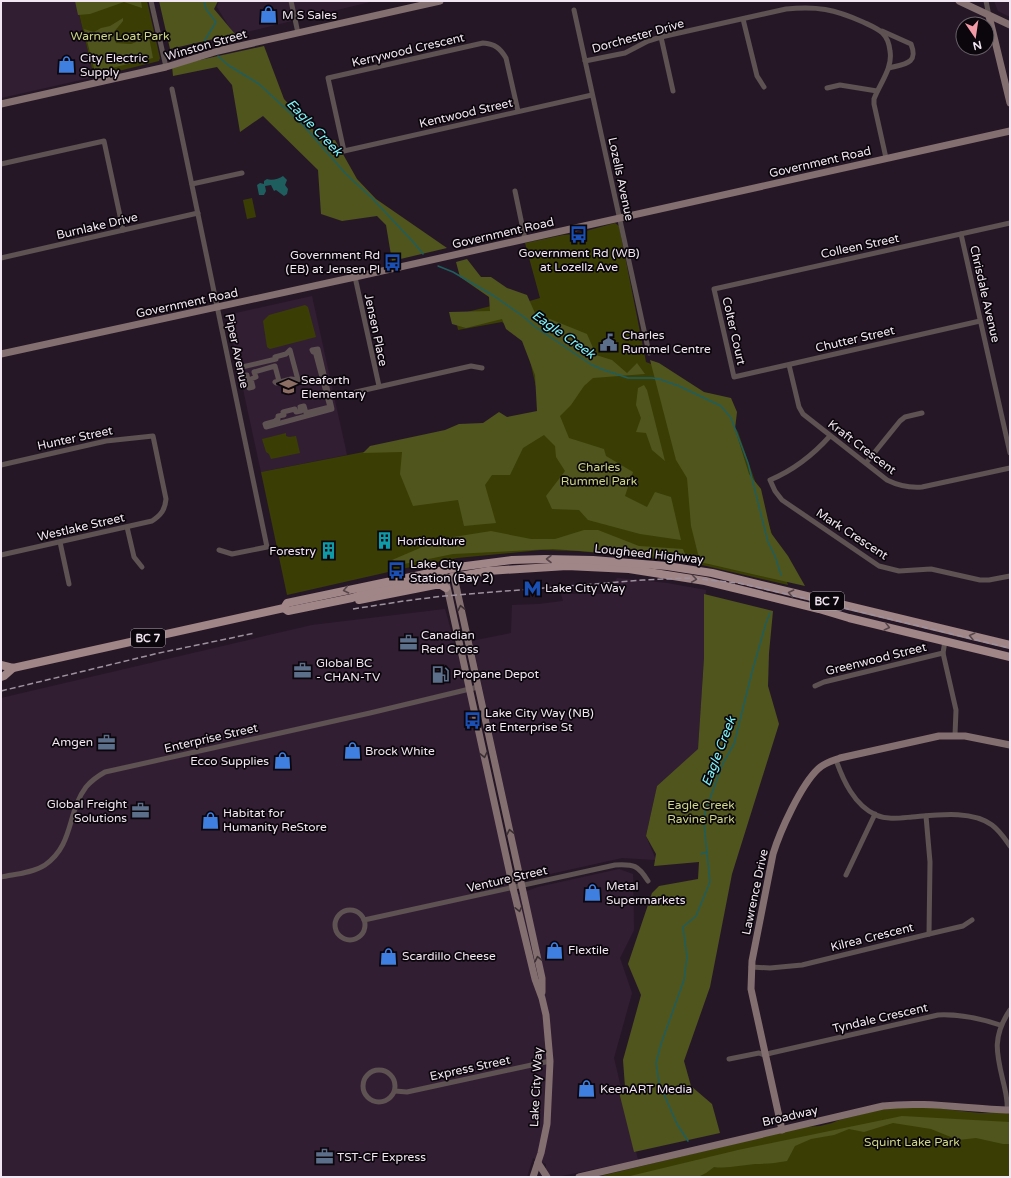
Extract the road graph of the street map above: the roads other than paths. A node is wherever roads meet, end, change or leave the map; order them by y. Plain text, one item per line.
1 (151, 1) edge
2 (291, 1) edge
3 (440, 1) edge
4 (959, 1) edge
5 (986, 1) edge
6 (574, 10) dead end
7 (989, 16) joint
8 (743, 19) junction
9 (995, 19) edge
10 (1010, 25) edge
11 (882, 31) junction
12 (298, 33) junction
13 (661, 38) junction
14 (995, 41) edge
15 (585, 61) junction
16 (166, 67) junction
17 (889, 68) junction
18 (764, 87) dead end
19 (827, 88) dead end
20 (172, 89) dead end
21 (673, 91) dead end
22 (877, 91) junction
23 (592, 95) junction
24 (1010, 103) edge
25 (1, 104) edge
26 (518, 111) junction
27 (1010, 131) edge
28 (344, 151) joint
29 (886, 158) junction
30 (1, 164) edge
31 (242, 173) dead end
32 (192, 184) junction
33 (515, 191) dead end
34 (198, 213) junction
35 (620, 218) junction
36 (1010, 222) edge
37 (123, 230) junction
38 (961, 234) junction
39 (525, 239) junction
40 (1, 258) edge
41 (355, 277) junction
42 (714, 289) joint
43 (218, 307) junction
44 (980, 321) junction
45 (649, 353) dead end
46 (1, 354) edge
47 (789, 365) junction
48 (482, 368) dead end
49 (734, 377) joint
50 (298, 380) joint
51 (379, 386) junction
52 (356, 392) dead end
53 (332, 409) joint
54 (922, 413) dead end
55 (830, 436) junction
56 (1010, 453) edge
57 (866, 463) junction
58 (1, 464) edge
59 (1010, 468) edge
60 (163, 512) joint
61 (127, 527) junction
62 (60, 542) junction
63 (220, 550) dead end
64 (1, 555) edge
65 (142, 567) dead end
66 (453, 568) junction
67 (443, 569) junction
68 (454, 576) junction
69 (1010, 576) edge
70 (445, 578) junction
71 (69, 584) dead end
72 (446, 588) junction
73 (352, 598) junction
74 (284, 608) junction
75 (945, 641) junction
76 (1010, 646) edge
77 (943, 653) junction
78 (1010, 656) edge
79 (1, 666) edge
80 (13, 668) junction
81 (1, 677) edge
82 (478, 686) junction
83 (815, 686) dead end
84 (469, 689) junction
85 (955, 735) junction
86 (1010, 745) edge
87 (836, 760) junction
88 (875, 814) junction
89 (926, 816) junction
90 (1010, 846) edge
91 (846, 875) dead end
92 (1, 877) edge
93 (648, 881) dead end
94 (522, 886) junction
95 (514, 888) junction
96 (364, 920) junction
97 (972, 920) dead end
98 (929, 934) junction
99 (751, 968) junction
100 (542, 998) junction
101 (1010, 1010) edge
102 (1000, 1026) junction
103 (764, 1055) junction
104 (728, 1059) dead end
105 (550, 1061) junction
106 (394, 1091) junction
107 (1008, 1110) edge
108 (782, 1130) junction
109 (538, 1163) junction
110 (533, 1177) edge
111 (547, 1177) edge
112 (579, 1177) edge

1 - 16 street
2 - 12 street
3 - 12 street, Winston Street
4 - 7 street
5 - 7 street
6 - 15 street, Lozells Avenue
8 - 11 street, Dorchester Drive
8 - 13 street, Dorchester Drive
8 - 18 street
9 - 10 street
11 - 17 street
11 - 17 street, Dorchester Drive
12 - 16 street, Winston Street
13 - 15 street, Dorchester Drive
13 - 21 street
14 - 24 street
15 - 23 street, Lozells Avenue
16 - 25 street, Winston Street
17 - 22 street
19 - 22 street
20 - 32 street, Piper Avenue
22 - 29 street
23 - 26 street, Kentwood Street
23 - 35 street, Lozells Avenue
26 - 28 street, Kentwood Street
26 - 28 street, Kerrywood Crescent
27 - 29 street, Government Road
29 - 35 street, Government Road
30 - 37 street
31 - 32 street
32 - 34 street, Piper Avenue
33 - 39 street
34 - 37 street, Burnlake Drive
34 - 43 street, Piper Avenue
35 - 39 street, Government Road
35 - 45 street, Lozells Avenue
36 - 38 street, Colleen Street
37 - 40 street, Burnlake Drive
38 - 42 street, Colleen Street
38 - 44 street, Chrisdale Avenue
39 - 41 street, Government Road
41 - 43 street, Government Road
41 - 51 street, Jensen Place
42 - 49 street, Colter Court
43 - 46 street, Government Road
43 - 63 street, Piper Avenue
44 - 47 street, Chutter Street
44 - 56 street, Chrisdale Avenue
47 - 49 street, Chutter Street
47 - 55 street, Kraft Crescent
48 - 51 street
50 - 50 street
51 - 52 street
53 - 53 street
54 - 57 street
55 - 57 street, Kraft Crescent
55 - 69 street, Mark Crescent
57 - 59 street, Kraft Crescent
58 - 60 street, Hunter Street
60 - 61 street, Westlake Street
61 - 62 street, Westlake Street
61 - 65 street
62 - 64 street, Westlake Street
62 - 71 street
66 - 67 main road, Lougheed Highway / BC 7
66 - 68 street, Lake City Way
76 -> 66 main road, Lougheed Highway / BC 7
67 - 70 street, Lake City Way
67 -> 74 main road, Lougheed Highway / BC 7
68 - 70 main road, Lougheed Highway / BC 7
68 -> 75 main road, Lougheed Highway / BC 7
82 -> 68 street, Lake City Way
70 - 72 street, Lake City Way
70 - 73 main road, Lougheed Highway / BC 7
72 - 73 main road
72 - 84 street, Lake City Way
73 - 74 main road, Lougheed Highway / BC 7
74 - 80 main road, Lougheed Highway / BC 7
75 - 77 street
75 - 78 main road, Lougheed Highway / BC 7
77 - 83 street, Greenwood Street
77 - 85 street
79 - 80 main road, Lougheed Highway / BC 7
80 - 81 main road, Lougheed Highway / BC 7
82 - 84 street, Enterprise Street
94 -> 82 street, Lake City Way
84 - 92 street, Enterprise Street
84 -> 95 street, Lake City Way
85 - 86 street, Lawrence Drive
85 - 87 street, Lawrence Drive
87 - 88 street
87 - 99 street, Lawrence Drive
88 - 89 street
88 - 91 street
89 - 90 street
89 - 98 street, Kilrea Crescent
93 - 94 street, Venture Street
94 - 95 street, Venture Street
100 -> 94 street, Lake City Way
95 - 96 street, Venture Street
95 -> 100 street, Lake City Way
96 - 96 street
97 - 98 street
98 - 99 street, Kilrea Crescent
99 - 103 street, Lawrence Drive
100 - 105 street, Lake City Way
101 - 102 street
102 - 103 street, Tyndale Crescent
102 - 107 street
103 - 104 street, Tyndale Crescent
103 - 108 street, Lawrence Drive
105 - 106 street, Express Street
105 - 109 street, Lake City Way
106 - 106 street
107 - 108 street, Broadway
108 - 112 street, Broadway
109 - 110 street, Lake City Way
109 - 111 street

